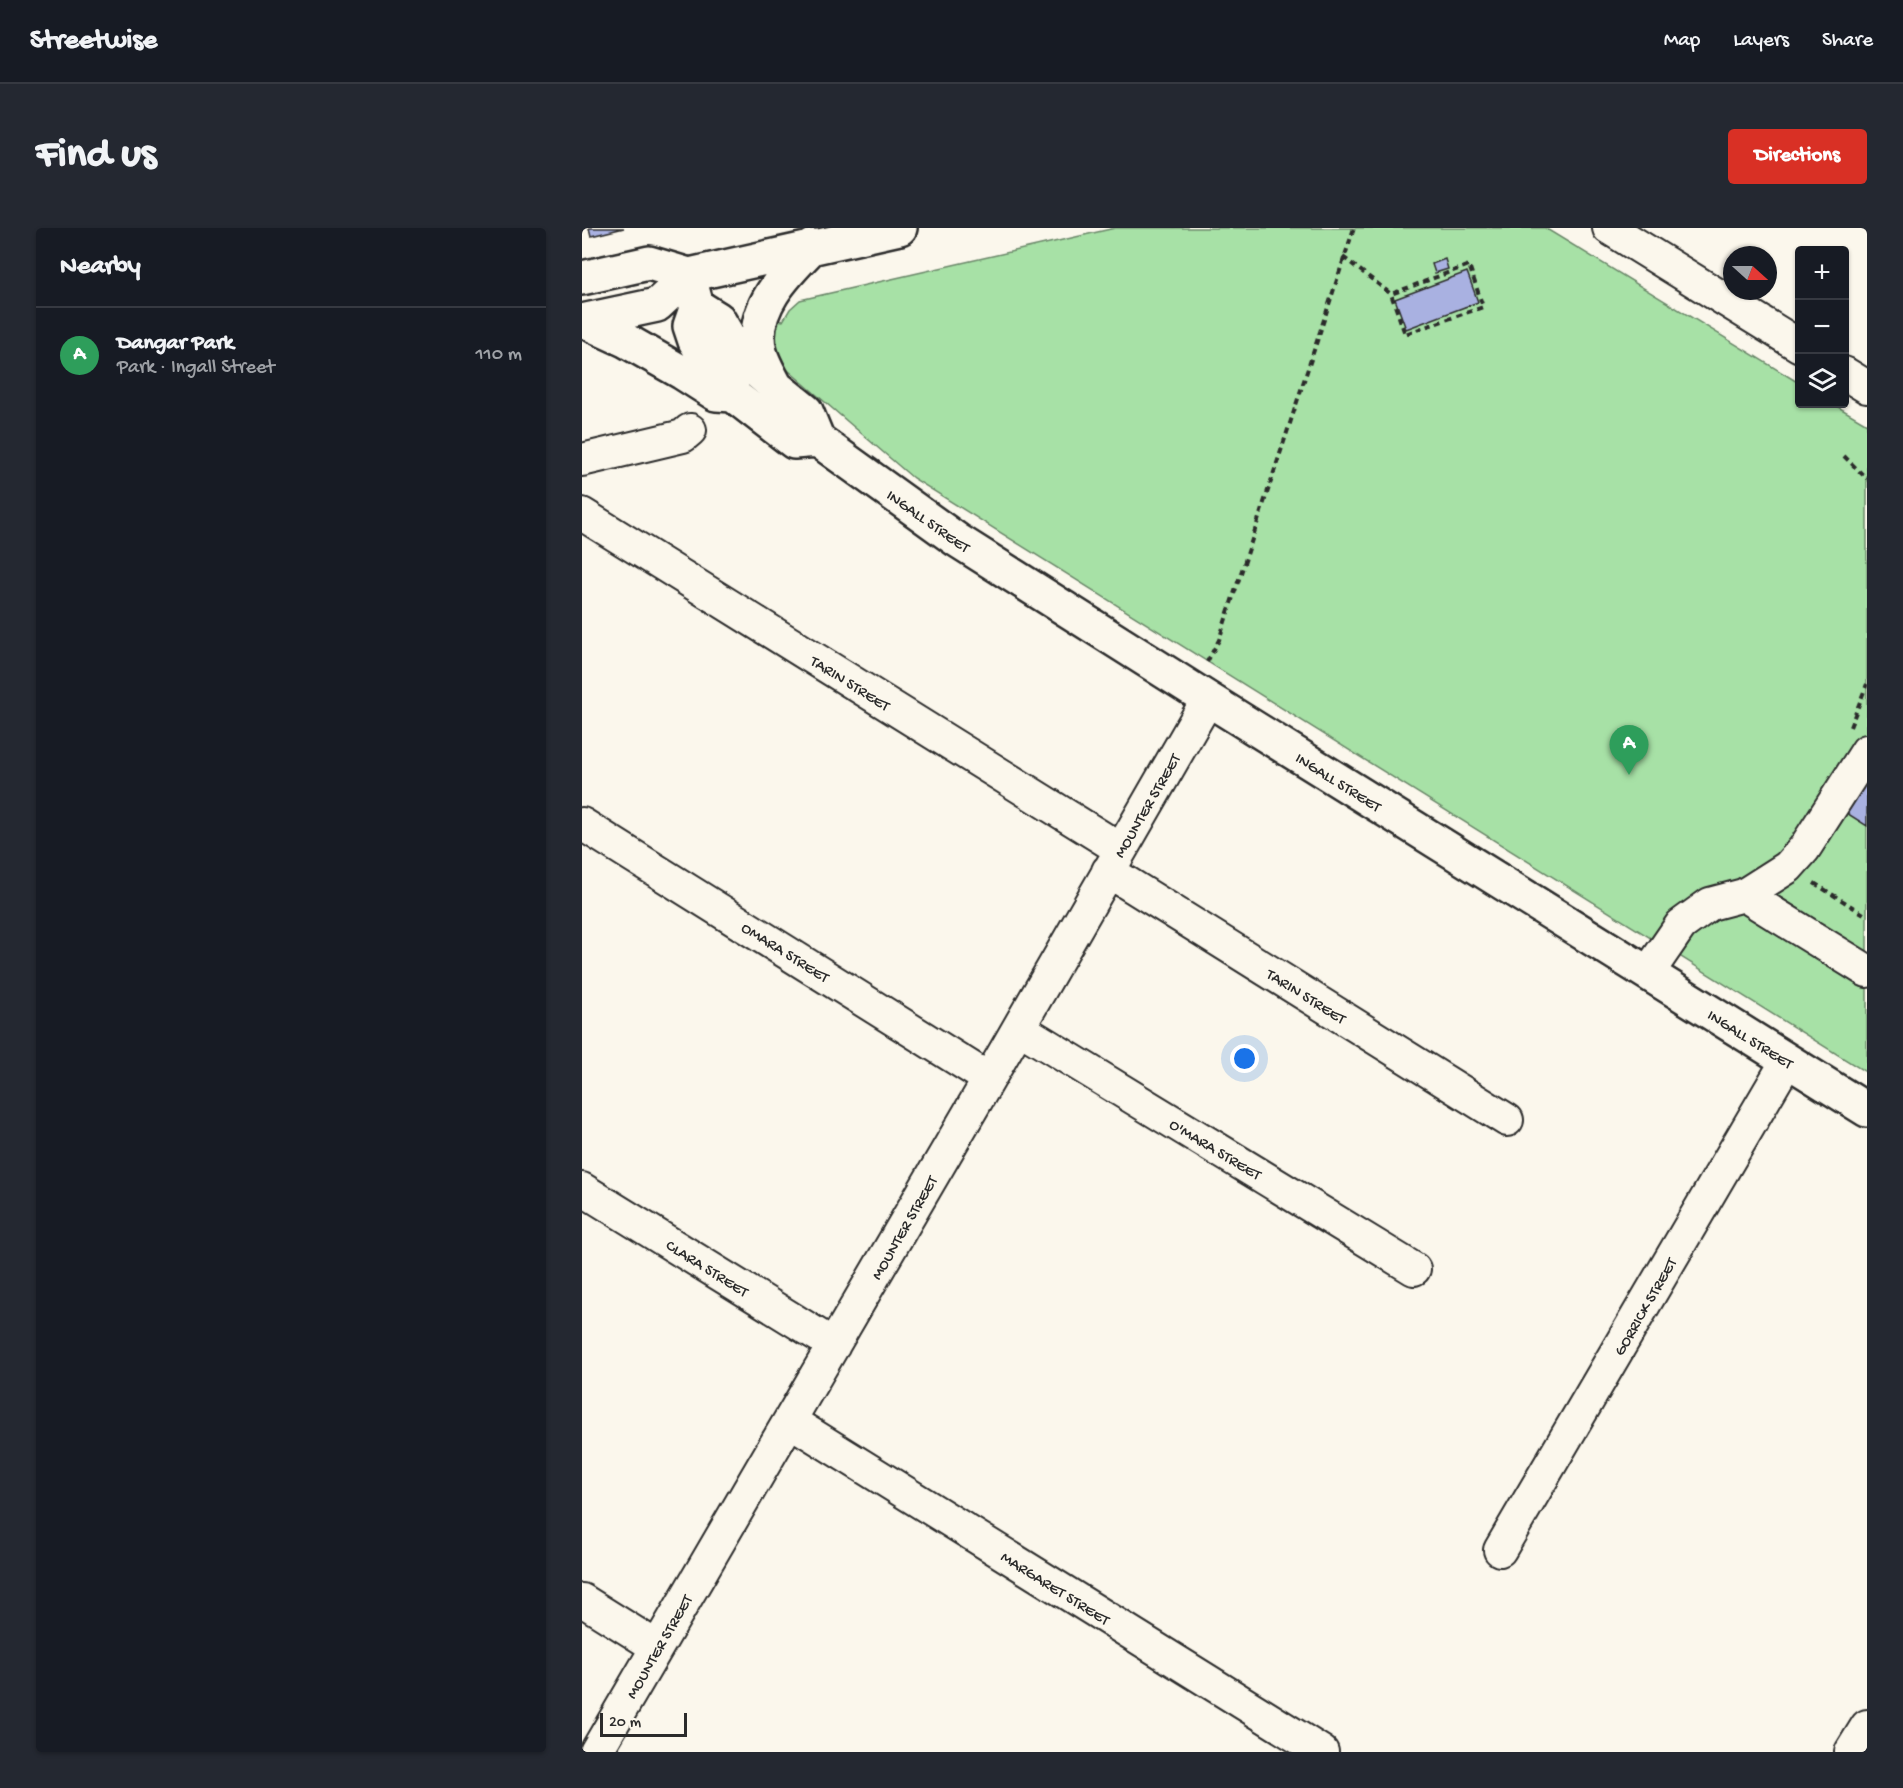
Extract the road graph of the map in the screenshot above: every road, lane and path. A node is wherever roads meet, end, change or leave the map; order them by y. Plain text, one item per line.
1 (900, 228) edge
2 (1354, 228) edge
3 (1609, 228) edge
4 (813, 246) junction
5 (1343, 257) junction
6 (582, 278) edge
7 (693, 291) junction
8 (1391, 294) junction
9 (583, 321) edge
10 (1795, 343) edge
11 (1849, 376) edge
12 (776, 387) junction
13 (1867, 387) edge
14 (734, 395) junction
15 (690, 430) dead end
16 (818, 440) junction
17 (1844, 456) dead end
18 (582, 460) edge
19 (1867, 479) edge
20 (582, 514) edge
21 (1206, 665) dead end
22 (1867, 684) edge
23 (1861, 698) dead end
24 (1208, 699) junction
25 (1867, 751) edge
26 (582, 824) edge
27 (1114, 860) junction
28 (1788, 867) junction
29 (1744, 895) junction
30 (1867, 916) edge
31 (1867, 971) edge
32 (1648, 973) junction
33 (1019, 1028) junction
34 (1787, 1061) junction
35 (990, 1079) junction
36 (1867, 1110) edge
37 (1507, 1120) dead end
38 (582, 1189) edge
39 (1414, 1269) dead end
40 (834, 1345) junction
41 (790, 1421) junction
42 (1500, 1550) dead end
43 (582, 1600) edge
44 (657, 1647) junction
45 (1867, 1726) edge
46 (596, 1752) edge
47 (1322, 1752) edge
48 (1851, 1752) edge

1 - 4 main road
2 - 5 path
3 - 10 street
4 - 7 main road
4 - 12 main road
5 - 8 path
5 - 21 path
6 - 7 main road
7 - 9 main road
7 - 12 main road
7 - 14 main road
8 - 8 path
9 - 14 main road
11 - 13 street
12 - 16 main road
14 - 16 main road
15 - 18 street
16 - 24 main road, INGALL STREET
17 - 19 path
20 - 27 street, TARIN STREET
22 - 23 path
24 - 27 street, MOUNTER STREET
24 - 32 main road, INGALL STREET
25 - 28 street
26 - 35 street, OMARA STREET
27 - 33 street, MOUNTER STREET
27 - 37 street, TARIN STREET
28 - 29 street
28 - 30 path
29 - 31 street
29 - 32 street
32 - 34 main road, INGALL STREET
33 - 35 street, MOUNTER STREET
33 - 39 street, O'MARA STREET
34 - 36 main road, INGALL STREET
34 - 42 street, GORRICK STREET
35 - 40 street, MOUNTER STREET
38 - 40 street, CLARA STREET
40 - 41 street, MOUNTER STREET
41 - 44 street, MOUNTER STREET
41 - 47 street, MARGARET STREET
43 - 44 street
44 - 46 street, MOUNTER STREET
45 - 48 street

